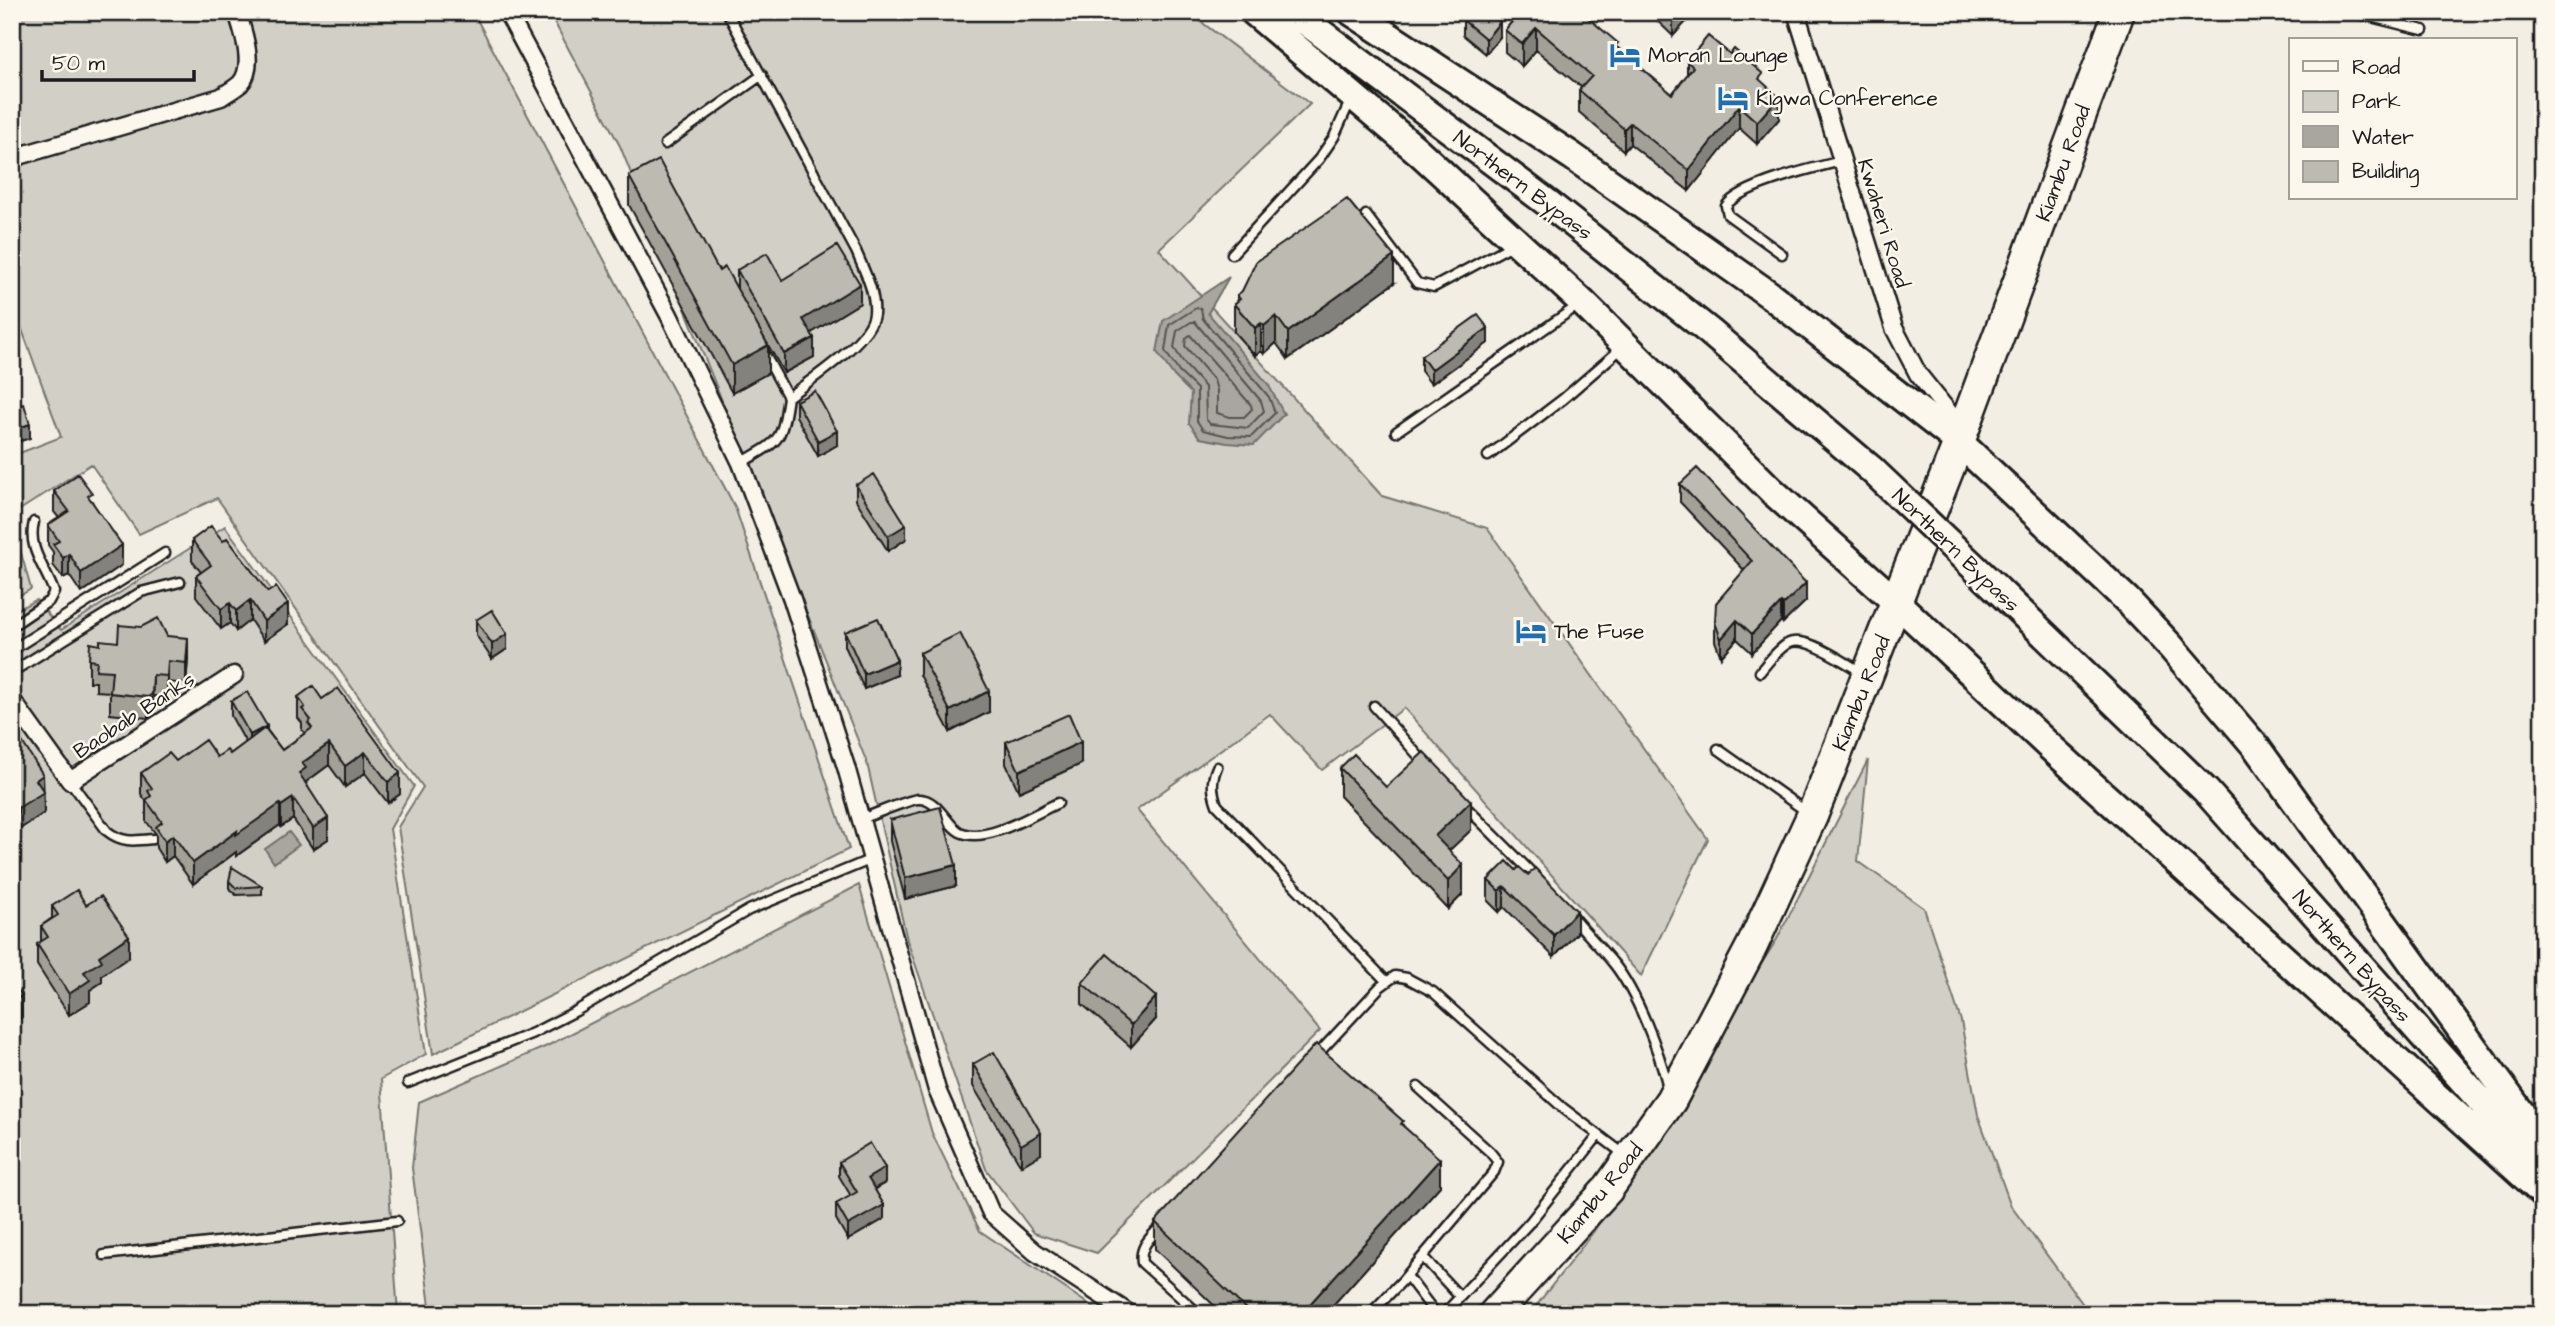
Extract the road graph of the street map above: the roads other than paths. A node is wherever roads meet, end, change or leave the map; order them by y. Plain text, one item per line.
1 (237, 12) edge
2 (507, 12) edge
3 (727, 12) edge
4 (1254, 12) edge
5 (1293, 12) edge
6 (1352, 12) edge
7 (1796, 12) edge
8 (2119, 12) edge
9 (2351, 12) edge
10 (2423, 30) dead end
11 (762, 75) junction
12 (1352, 96) junction
13 (665, 144) dead end
14 (12, 158) edge
15 (1843, 161) junction
16 (1366, 215) dead end
17 (1517, 242) junction
18 (1232, 254) dead end
19 (1783, 254) dead end
20 (1583, 303) junction
21 (1625, 345) junction
22 (761, 348) edge
23 (788, 397) junction
24 (1396, 432) dead end
25 (1961, 436) junction
26 (1488, 456) dead end
27 (741, 463) junction
28 (34, 522) dead end
29 (165, 554) dead end
30 (180, 582) dead end
31 (1896, 602) junction
32 (12, 626) edge
33 (12, 650) edge
34 (1760, 672) dead end
35 (12, 673) edge
36 (234, 675) dead end
37 (1867, 676) junction
38 (12, 700) edge
39 (1374, 706) dead end
40 (1718, 749) dead end
41 (1217, 767) dead end
42 (1433, 772) edge
43 (70, 781) junction
44 (1058, 803) dead end
45 (1462, 803) edge
46 (1812, 816) junction
47 (861, 819) junction
48 (153, 839) dead end
49 (872, 859) junction
50 (1544, 885) edge
51 (1563, 905) edge
52 (1387, 982) junction
53 (1312, 1060) edge
54 (408, 1083) dead end
55 (1418, 1087) dead end
56 (1671, 1100) junction
57 (1598, 1136) junction
58 (2543, 1143) edge
59 (1630, 1158) junction
60 (2543, 1171) edge
61 (2543, 1193) edge
62 (397, 1221) dead end
63 (1165, 1221) edge
64 (104, 1255) dead end
65 (1423, 1257) junction
66 (1407, 1276) junction
67 (1460, 1297) junction
68 (1130, 1314) edge
69 (1199, 1314) edge
70 (1370, 1314) edge
71 (1436, 1314) edge
72 (1444, 1314) edge
73 (1494, 1314) edge

1 - 14 street
2 - 27 street
3 - 11 lane
4 - 12 main road
5 - 60 main road, Northern Bypass, bridge
6 - 25 main road
7 - 15 street, Kwaheri Road
8 - 25 highway, Kiambu Road
9 - 10 lane
11 - 13 lane
11 - 23 lane
12 - 17 main road
12 - 18 lane
15 - 19 lane
15 - 25 street, Kwaheri Road
16 - 17 lane
17 - 20 main road
20 - 21 main road
20 - 24 lane
21 - 26 lane
21 - 31 main road
22 - 23 lane
23 - 27 lane
25 - 31 highway, Kiambu Road
25 - 58 main road
27 - 47 street
28 - 32 lane
29 - 33 lane
30 - 35 lane
31 - 37 highway, Kiambu Road
31 - 61 main road
34 - 37 lane
36 - 43 street, Baobab Banks
37 - 46 highway, Kiambu Road
38 - 43 street, Baobab Banks
39 - 42 lane
40 - 46 lane
41 - 52 lane
43 - 48 lane
44 - 47 lane
45 - 50 lane
46 - 56 highway, Kiambu Road
47 - 49 street
49 - 54 lane
49 - 68 street
51 - 56 lane
52 - 53 lane
52 - 57 lane
55 - 65 lane
56 - 59 highway, Kiambu Road
57 - 59 lane
57 - 67 lane
59 - 73 highway, Kiambu Road
62 - 64 lane
63 - 69 lane
65 - 66 lane
65 - 67 lane
66 - 70 lane
66 - 71 lane
67 - 72 lane

